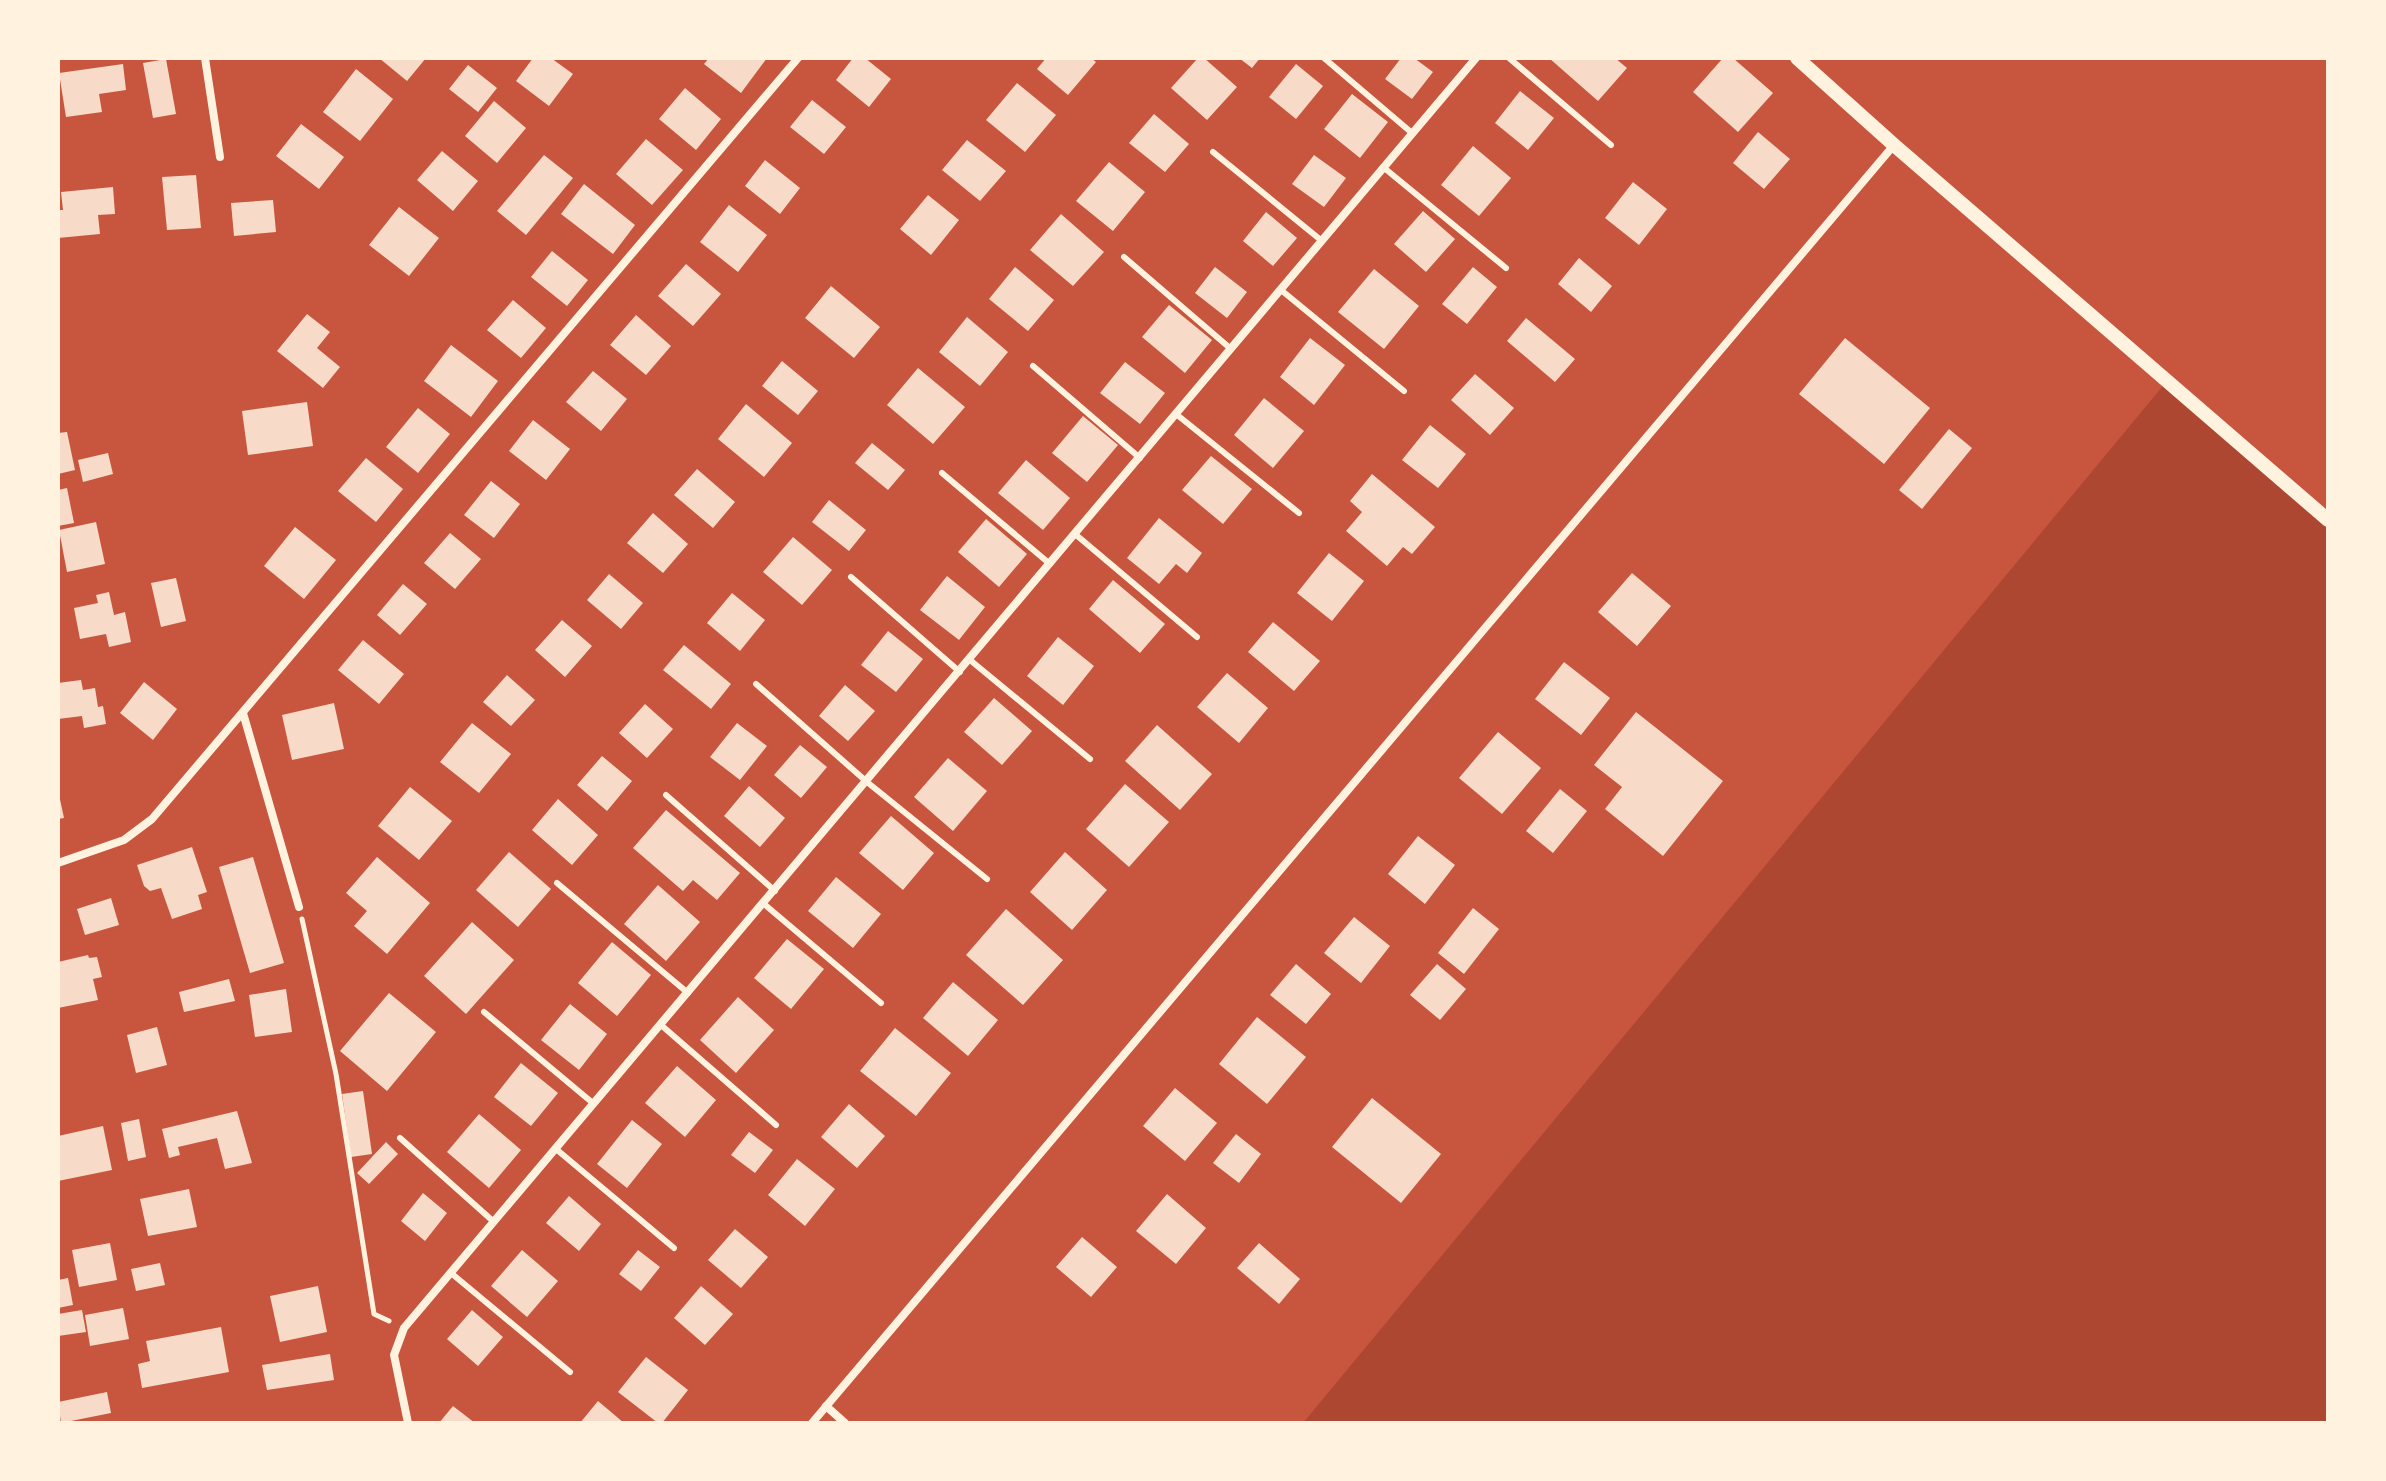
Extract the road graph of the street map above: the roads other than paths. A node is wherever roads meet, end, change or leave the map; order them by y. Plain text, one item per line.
1 (205, 58) edge
2 (798, 58) edge
3 (1324, 58) edge
4 (1476, 58) edge
5 (1509, 58) edge
6 (1797, 58) edge
7 (1412, 133) junction
8 (1611, 145) dead end
9 (1894, 145) junction
10 (1213, 152) dead end
11 (220, 157) dead end
12 (1383, 167) junction
13 (1322, 241) junction
14 (1124, 257) dead end
15 (1506, 268) dead end
16 (1281, 290) junction
17 (1231, 349) junction
18 (1033, 366) dead end
19 (1404, 391) dead end
20 (1176, 414) junction
21 (1140, 458) junction
22 (942, 473) dead end
23 (1299, 513) dead end
24 (2328, 520) edge
25 (1075, 534) junction
26 (1050, 564) junction
27 (851, 577) dead end
28 (1197, 637) dead end
29 (970, 660) junction
30 (960, 672) junction
31 (756, 684) dead end
32 (243, 713) junction
33 (1090, 759) dead end
34 (867, 782) junction
35 (666, 795) dead end
36 (58, 863) edge
37 (987, 879) dead end
38 (557, 883) dead end
39 (775, 891) junction
40 (764, 904) junction
41 (299, 907) road end
42 (688, 993) junction
43 (881, 1003) dead end
44 (484, 1012) dead end
45 (661, 1025) junction
46 (594, 1104) junction
47 (776, 1125) dead end
48 (400, 1138) dead end
49 (556, 1149) junction
50 (494, 1222) junction
51 (674, 1248) dead end
52 (451, 1273) junction
53 (570, 1372) dead end
54 (826, 1406) junction
55 (408, 1423) edge
56 (812, 1423) edge
57 (845, 1423) edge

1 - 11 street
2 - 32 street
3 - 7 lane
4 - 7 street
5 - 8 lane
6 - 9 street
7 - 12 street
9 - 24 street
9 - 54 street
10 - 13 lane
12 - 13 street
12 - 15 lane
13 - 16 street
14 - 17 lane
16 - 17 street
16 - 19 lane
17 - 20 street
18 - 21 lane
20 - 21 street
20 - 23 lane
21 - 25 street
22 - 26 lane
25 - 26 street
25 - 28 lane
26 - 29 street
27 - 30 lane
29 - 30 street
29 - 33 lane
30 - 34 street
31 - 34 lane
32 - 36 street
32 - 41 street
34 - 37 lane
34 - 39 street
35 - 39 lane
38 - 42 lane
39 - 40 street
40 - 42 street
40 - 43 lane
42 - 45 street
44 - 46 lane
45 - 46 street
45 - 47 lane
46 - 49 street
48 - 50 lane
49 - 50 street
49 - 51 lane
50 - 52 street
52 - 53 lane
52 - 55 street
54 - 56 street
54 - 57 street

